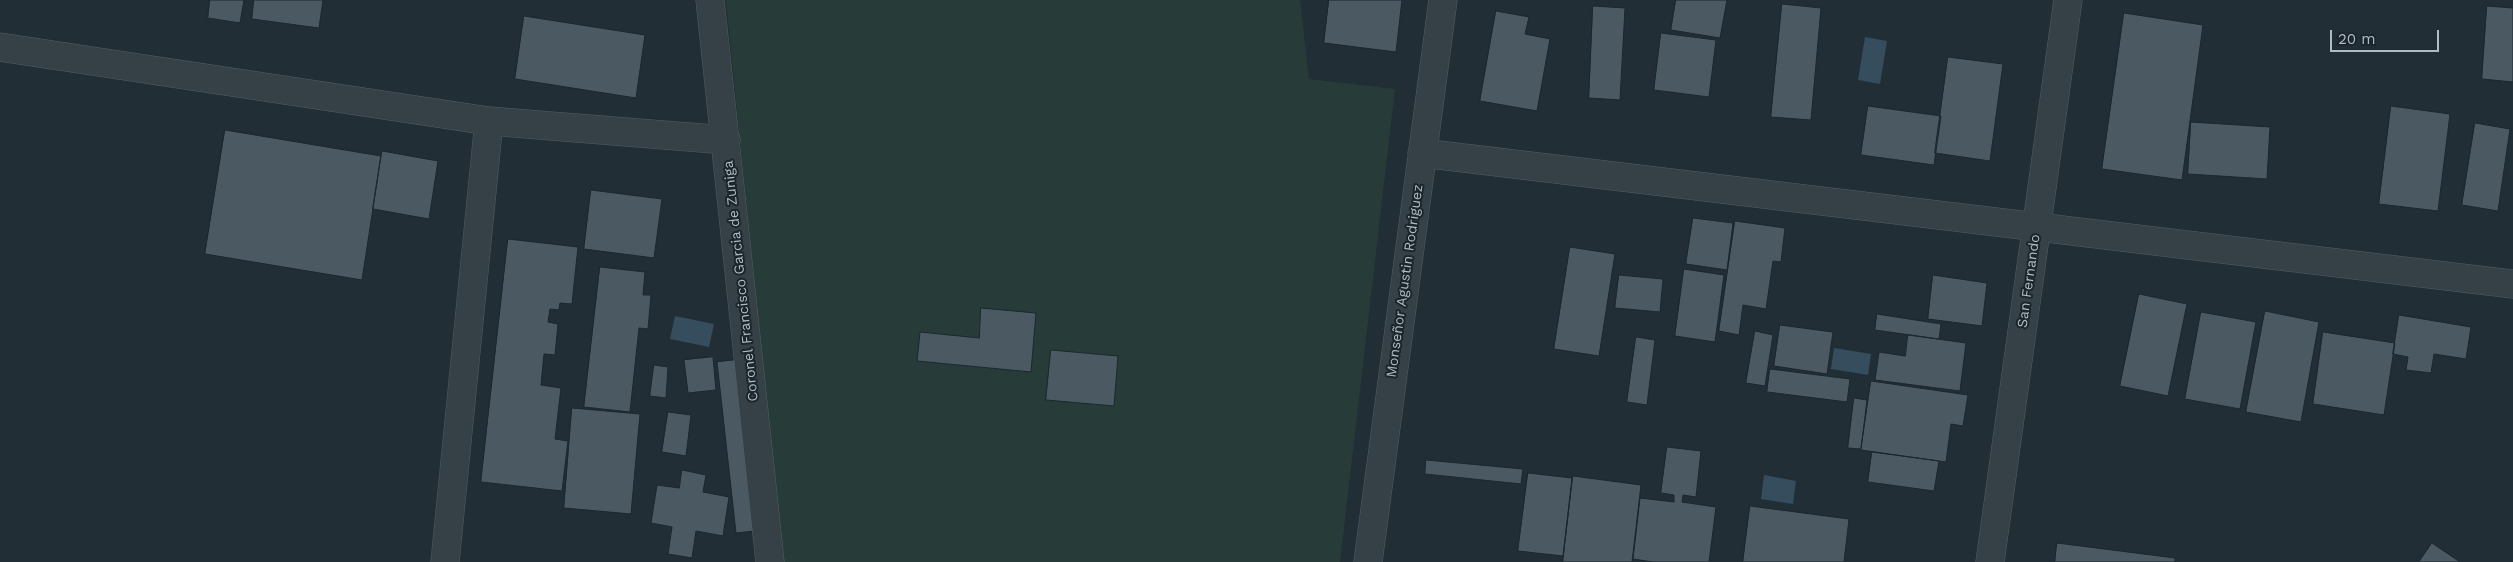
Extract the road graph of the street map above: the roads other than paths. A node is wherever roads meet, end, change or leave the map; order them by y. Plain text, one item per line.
1 (710, 0) edge
2 (1443, 0) edge
3 (2068, 0) edge
4 (0, 47) edge
5 (489, 121) junction
6 (726, 140) junction
7 (1422, 153) junction
8 (2036, 227) junction
9 (2513, 284) edge
10 (445, 562) edge
11 (770, 562) edge
12 (1368, 562) edge
13 (1990, 562) edge

1 - 6 street, Coronel Francisco Garcia de Zuniga
2 - 7 street, Monseñor Agustin Rodriguez
3 - 8 street, San Fernando
4 - 5 street
5 - 6 street
5 - 10 street
6 - 11 street, Coronel Francisco Garcia de Zuniga
7 - 8 street
7 - 12 street, Monseñor Agustin Rodriguez
8 - 9 street
8 - 13 street, San Fernando

